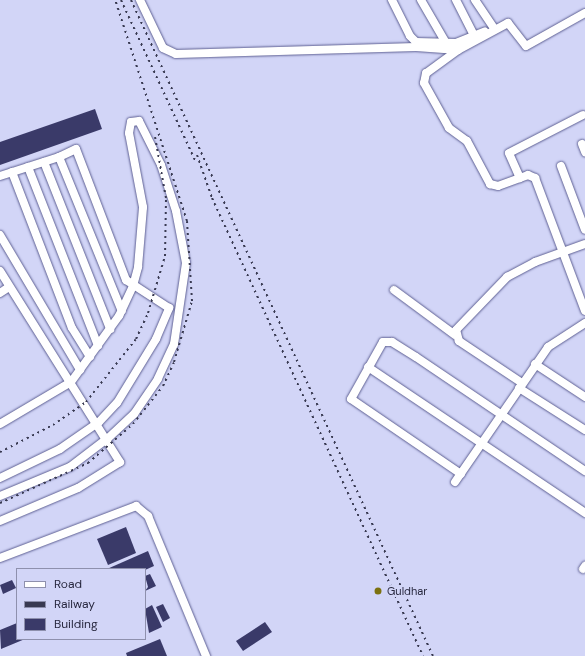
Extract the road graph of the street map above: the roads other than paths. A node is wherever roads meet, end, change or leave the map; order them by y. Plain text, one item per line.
1 (140, 0) edge
2 (392, 0) edge
3 (421, 0) edge
4 (456, 0) edge
5 (475, 0) edge
6 (585, 13) edge
7 (491, 30) junction
8 (473, 34) junction
9 (446, 43) junction
10 (458, 50) junction
11 (583, 115) dead end
12 (582, 144) dead end
13 (585, 152) edge
14 (59, 157) junction
15 (44, 162) junction
16 (561, 166) dead end
17 (28, 167) junction
18 (12, 172) junction
19 (0, 176) edge
20 (520, 178) junction
21 (585, 230) edge
22 (0, 235) edge
23 (585, 244) edge
24 (563, 252) junction
25 (1, 274) edge
26 (134, 286) junction
27 (9, 287) junction
28 (394, 290) dead end
29 (0, 293) edge
30 (122, 311) junction
31 (585, 311) edge
32 (585, 323) edge
33 (110, 329) junction
34 (455, 335) junction
35 (98, 346) junction
36 (90, 357) junction
37 (535, 364) junction
38 (368, 367) junction
39 (80, 370) junction
40 (72, 382) junction
41 (520, 385) junction
42 (585, 397) edge
43 (501, 415) junction
44 (99, 422) junction
45 (0, 424) edge
46 (585, 430) edge
47 (108, 438) junction
48 (481, 444) junction
49 (585, 471) edge
50 (461, 474) junction
51 (0, 478) edge
52 (455, 482) dead end
53 (0, 496) edge
54 (585, 513) edge
55 (0, 521) edge
56 (0, 558) edge
57 (206, 656) edge

1 - 10 street
2 - 9 street
3 - 9 street
4 - 8 street
5 - 7 street
6 - 7 street
7 - 8 street
7 - 10 street
8 - 9 street
10 - 20 street
11 - 20 street
12 - 13 street
14 - 15 street
14 - 26 street
14 - 30 street
15 - 17 street
15 - 33 street
16 - 21 street
17 - 18 street
17 - 35 street
18 - 19 street
18 - 36 street
20 - 24 street
22 - 39 street
23 - 24 street
24 - 31 street
24 - 34 street
25 - 27 street
26 - 30 street
26 - 44 street
26 - 47 street
27 - 29 street
27 - 40 street
28 - 34 street
30 - 33 street
32 - 37 street
33 - 35 street
34 - 41 street
35 - 36 street
36 - 39 street
37 - 41 street
37 - 42 street
38 - 43 street
38 - 48 street
38 - 50 street
39 - 40 street
40 - 44 street
40 - 45 street
41 - 43 street
41 - 46 street
43 - 48 street
43 - 49 street
44 - 47 street
44 - 51 street
47 - 53 street
47 - 55 street
48 - 50 street
48 - 54 street
50 - 52 street
56 - 57 street

